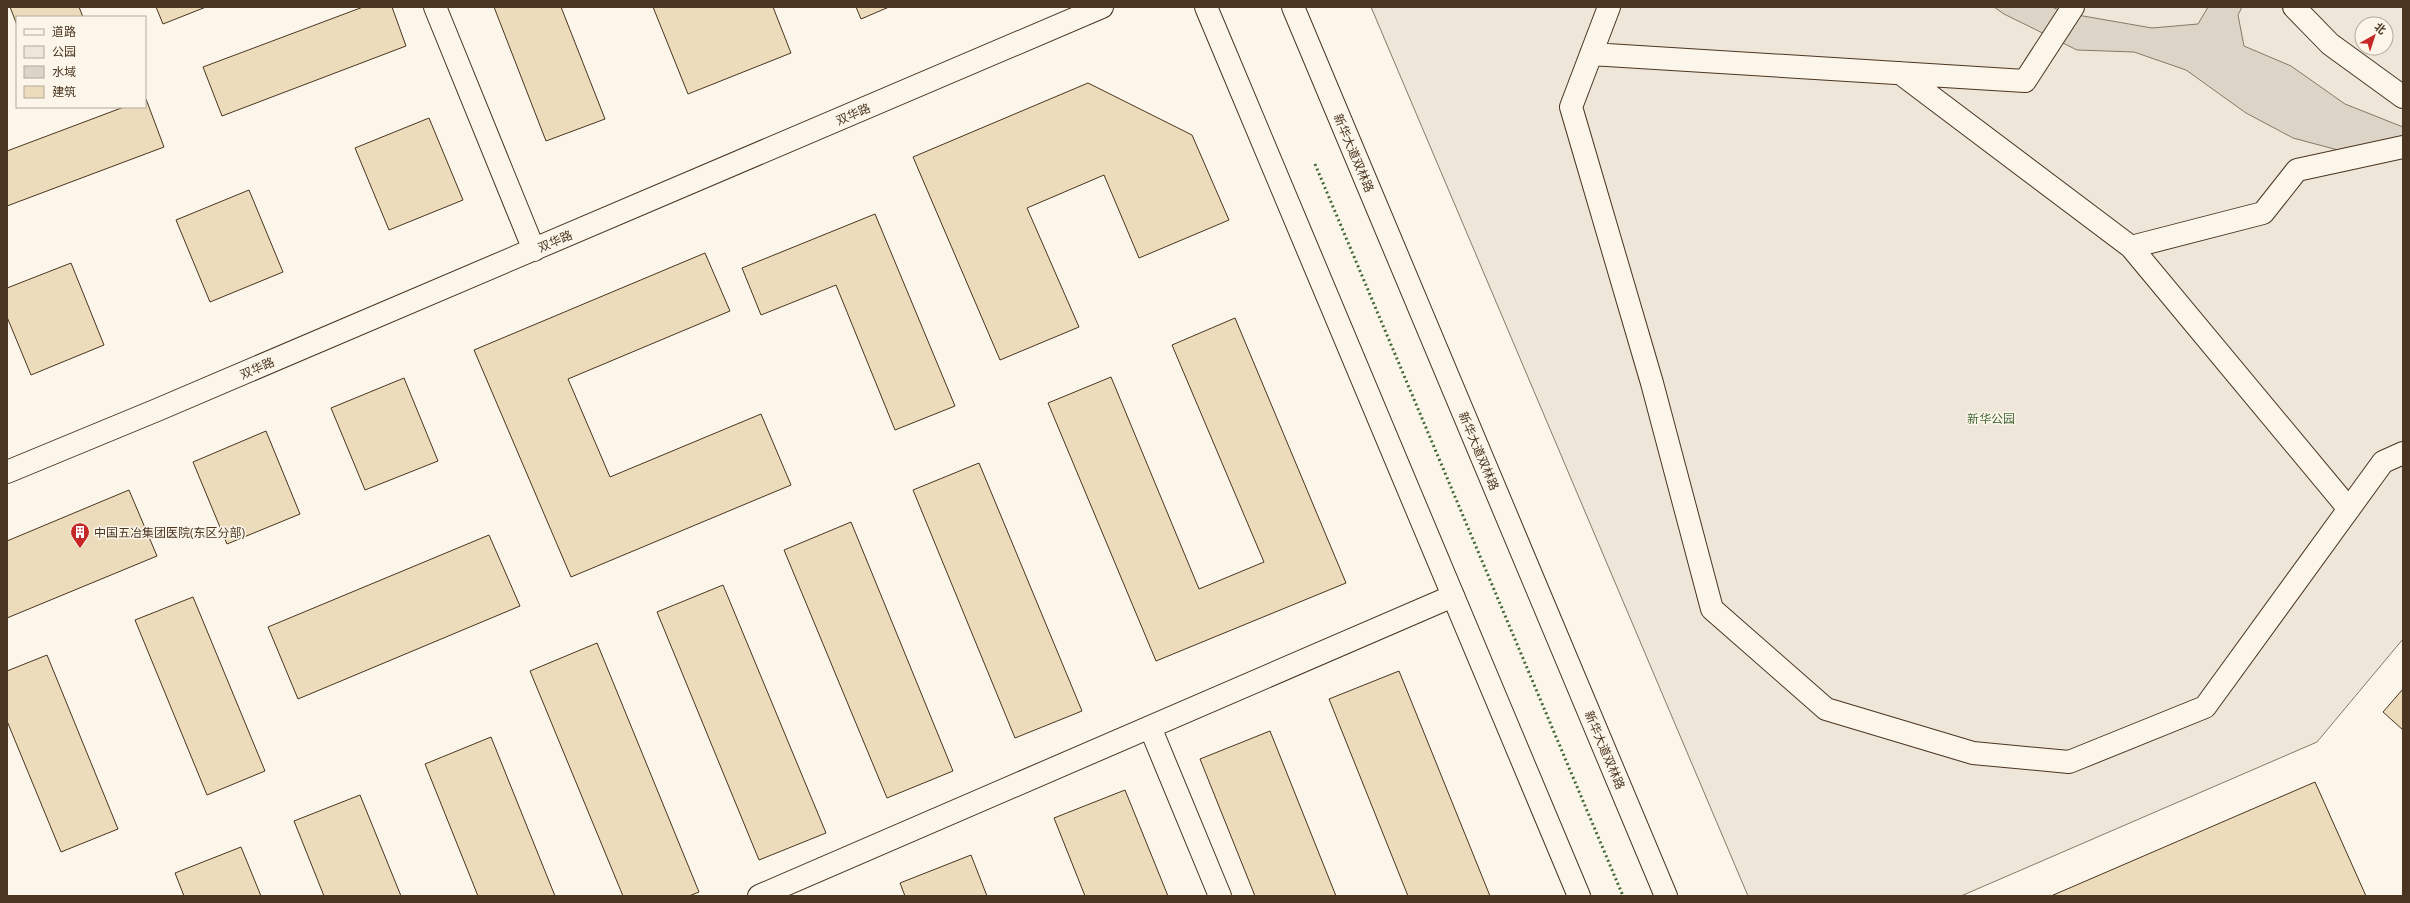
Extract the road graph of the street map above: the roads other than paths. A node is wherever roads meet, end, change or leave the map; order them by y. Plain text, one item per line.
1 (435, 7) edge
2 (1102, 7) edge
3 (1206, 7) edge
4 (1293, 7) edge
5 (1609, 7) edge
6 (2073, 7) edge
7 (2294, 7) edge
8 (1591, 54) junction
9 (1900, 74) junction
10 (2403, 98) edge
11 (2403, 147) edge
12 (2131, 247) junction
13 (534, 250) junction
14 (2403, 453) edge
15 (7, 472) edge
16 (2349, 509) junction
17 (1453, 596) junction
18 (1150, 727) junction
19 (760, 896) edge
20 (1220, 896) edge
21 (1579, 896) edge
22 (1666, 896) edge

1 - 13 street
2 - 13 street, 双华路
3 - 17 street
4 - 22 street, 新华大道双林路
5 - 8 street
6 - 9 street
7 - 10 street
8 - 9 street
8 - 16 street
9 - 12 street
11 - 12 street
12 - 16 street
13 - 15 street, 双华路
14 - 16 street
17 - 18 street
17 - 21 street
18 - 19 street
18 - 20 street

